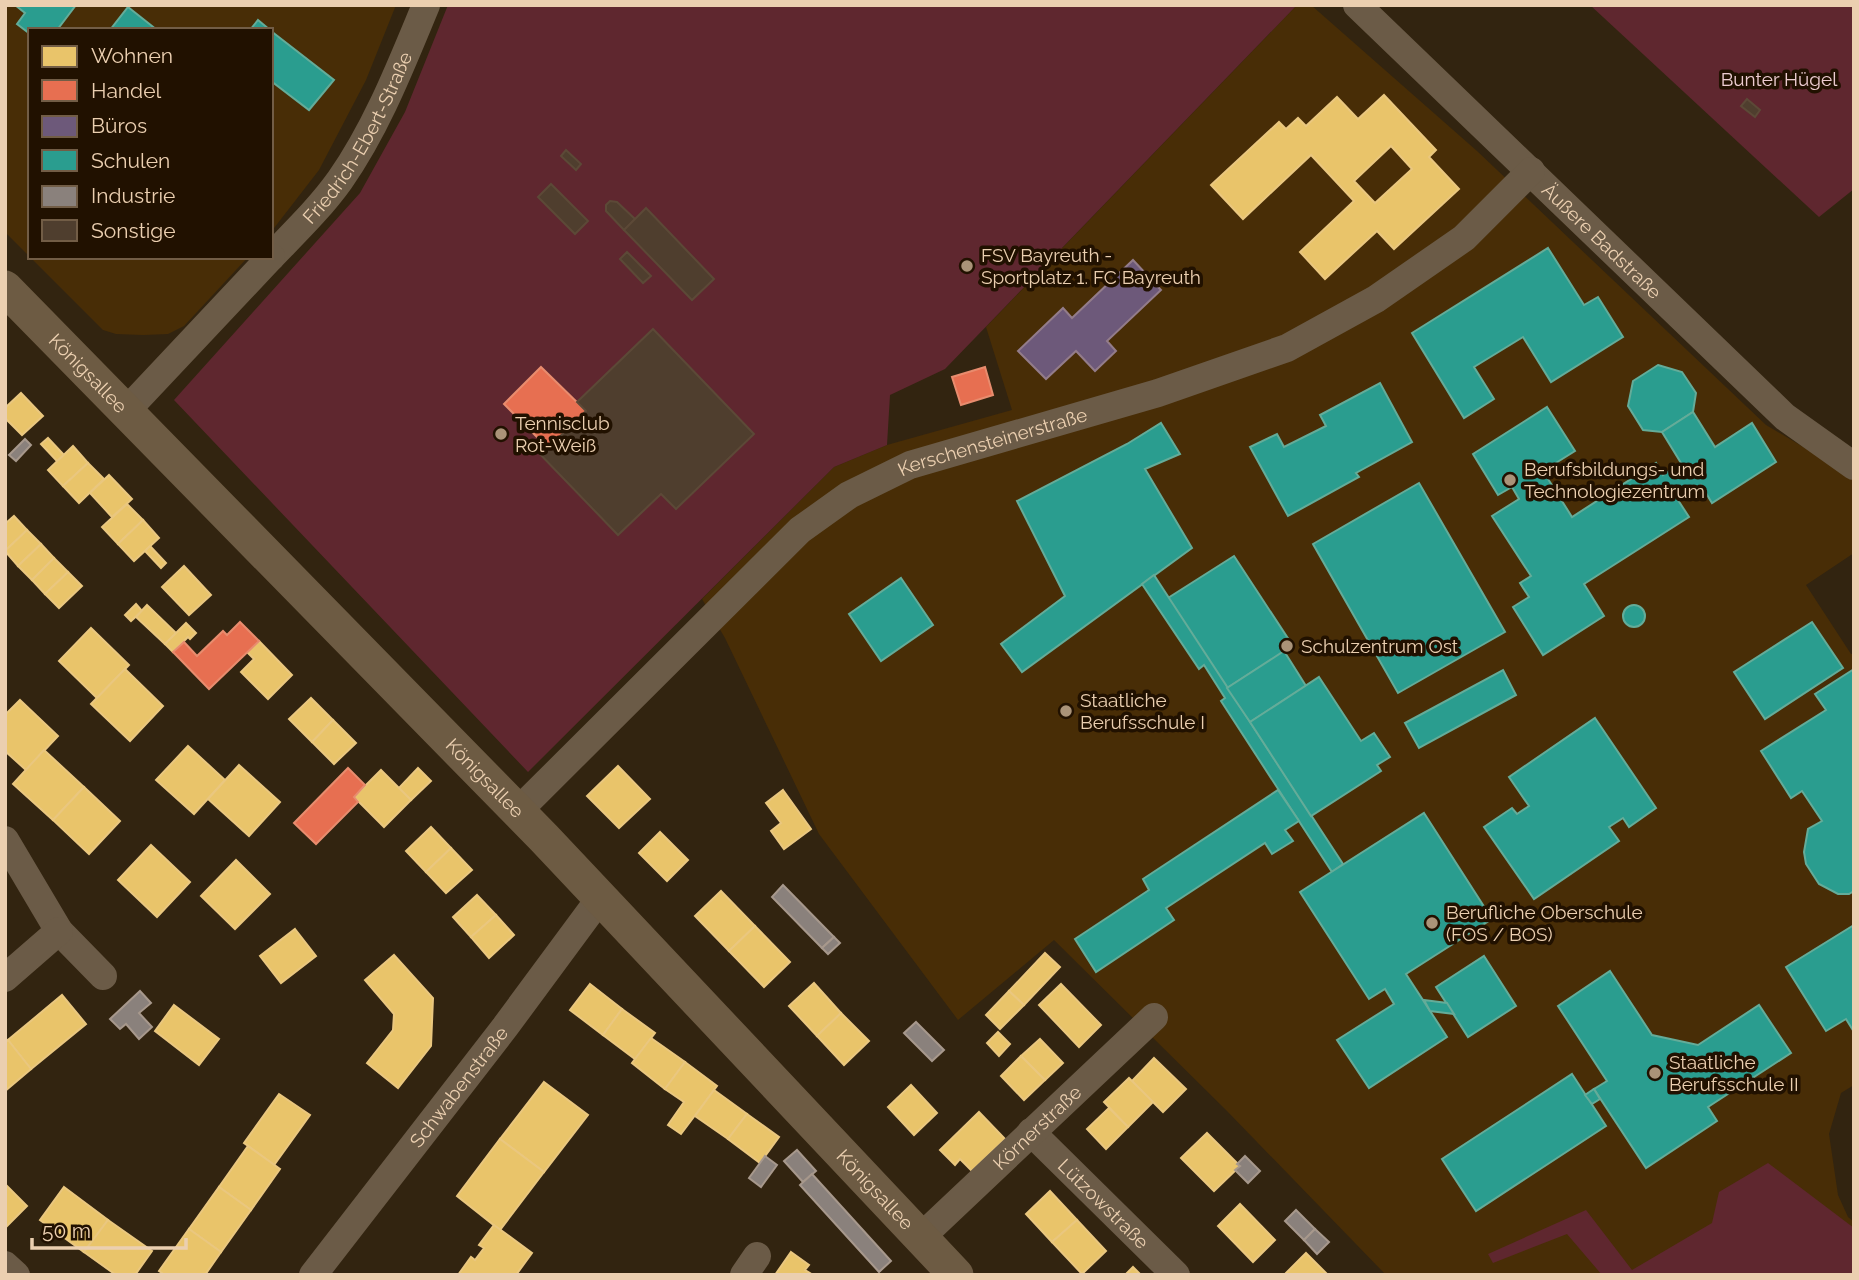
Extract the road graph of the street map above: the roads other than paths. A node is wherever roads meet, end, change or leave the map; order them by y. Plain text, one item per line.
1 (426, 5) edge
2 (1357, 5) edge
3 (1531, 170) junction
4 (273, 255) edge
5 (269, 259) edge
6 (5, 288) edge
7 (127, 410) junction
8 (1854, 466) edge
9 (518, 811) junction
10 (5, 840) edge
11 (601, 897) junction
12 (59, 931) junction
13 (103, 976) dead end
14 (5, 978) edge
15 (1154, 1017) dead end
16 (1031, 1132) junction
17 (920, 1238) junction
18 (5, 1265) edge
19 (16, 1275) edge
20 (313, 1275) edge
21 (957, 1275) edge
22 (1176, 1275) edge

1 - 4 street, Friedrich-Ebert-Straße
2 - 3 street, Äußere Badstraße
3 - 8 street, Äußere Badstraße
3 - 9 street, Kerschensteinerstraße
5 - 7 street, Friedrich-Ebert-Straße
6 - 7 main road, Königsallee
7 - 9 main road, Königsallee
9 - 11 main road, Königsallee
10 - 12 street
11 - 17 main road, Königsallee
11 - 20 street, Schwabenstraße
12 - 13 street
12 - 14 street
15 - 16 street, Körnerstraße
16 - 17 street, Körnerstraße
16 - 22 street, Lützowstraße
17 - 21 main road, Königsallee
18 - 19 street

